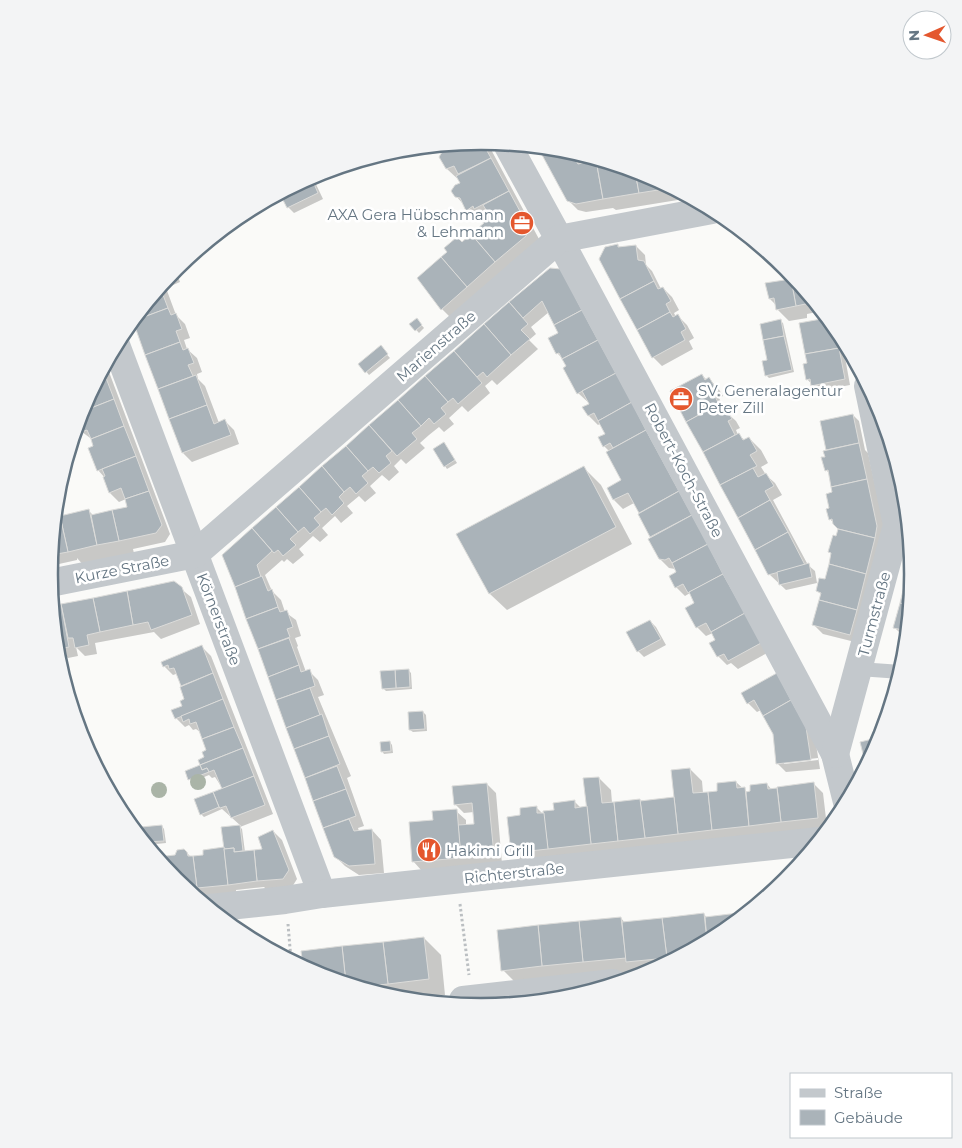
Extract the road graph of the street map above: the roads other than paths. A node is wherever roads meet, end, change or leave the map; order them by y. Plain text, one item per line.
1 (511, 151) edge
2 (701, 212) edge
3 (559, 239) junction
4 (119, 354) edge
5 (885, 447) edge
6 (892, 474) edge
7 (900, 512) edge
8 (195, 554) junction
9 (58, 581) edge
10 (859, 669) junction
11 (893, 671) edge
12 (835, 754) junction
13 (844, 792) edge
14 (808, 842) edge
15 (322, 894) junction
16 (219, 907) edge
17 (565, 989) edge
18 (488, 998) edge

1 - 3 street, Robert-Koch-Straße
2 - 3 street
3 - 8 street, Marienstraße
3 - 12 street, Robert-Koch-Straße
4 - 8 street, Körnerstraße
5 - 6 street, Turmstraße
7 - 10 street, Turmstraße
8 - 9 street, Kurze Straße
8 - 15 street, Körnerstraße
10 - 11 lane
10 - 12 street, Turmstraße
12 - 13 street, Robert-Koch-Straße
14 - 15 street, Richterstraße
15 - 16 street, Richterstraße
17 - 18 street

